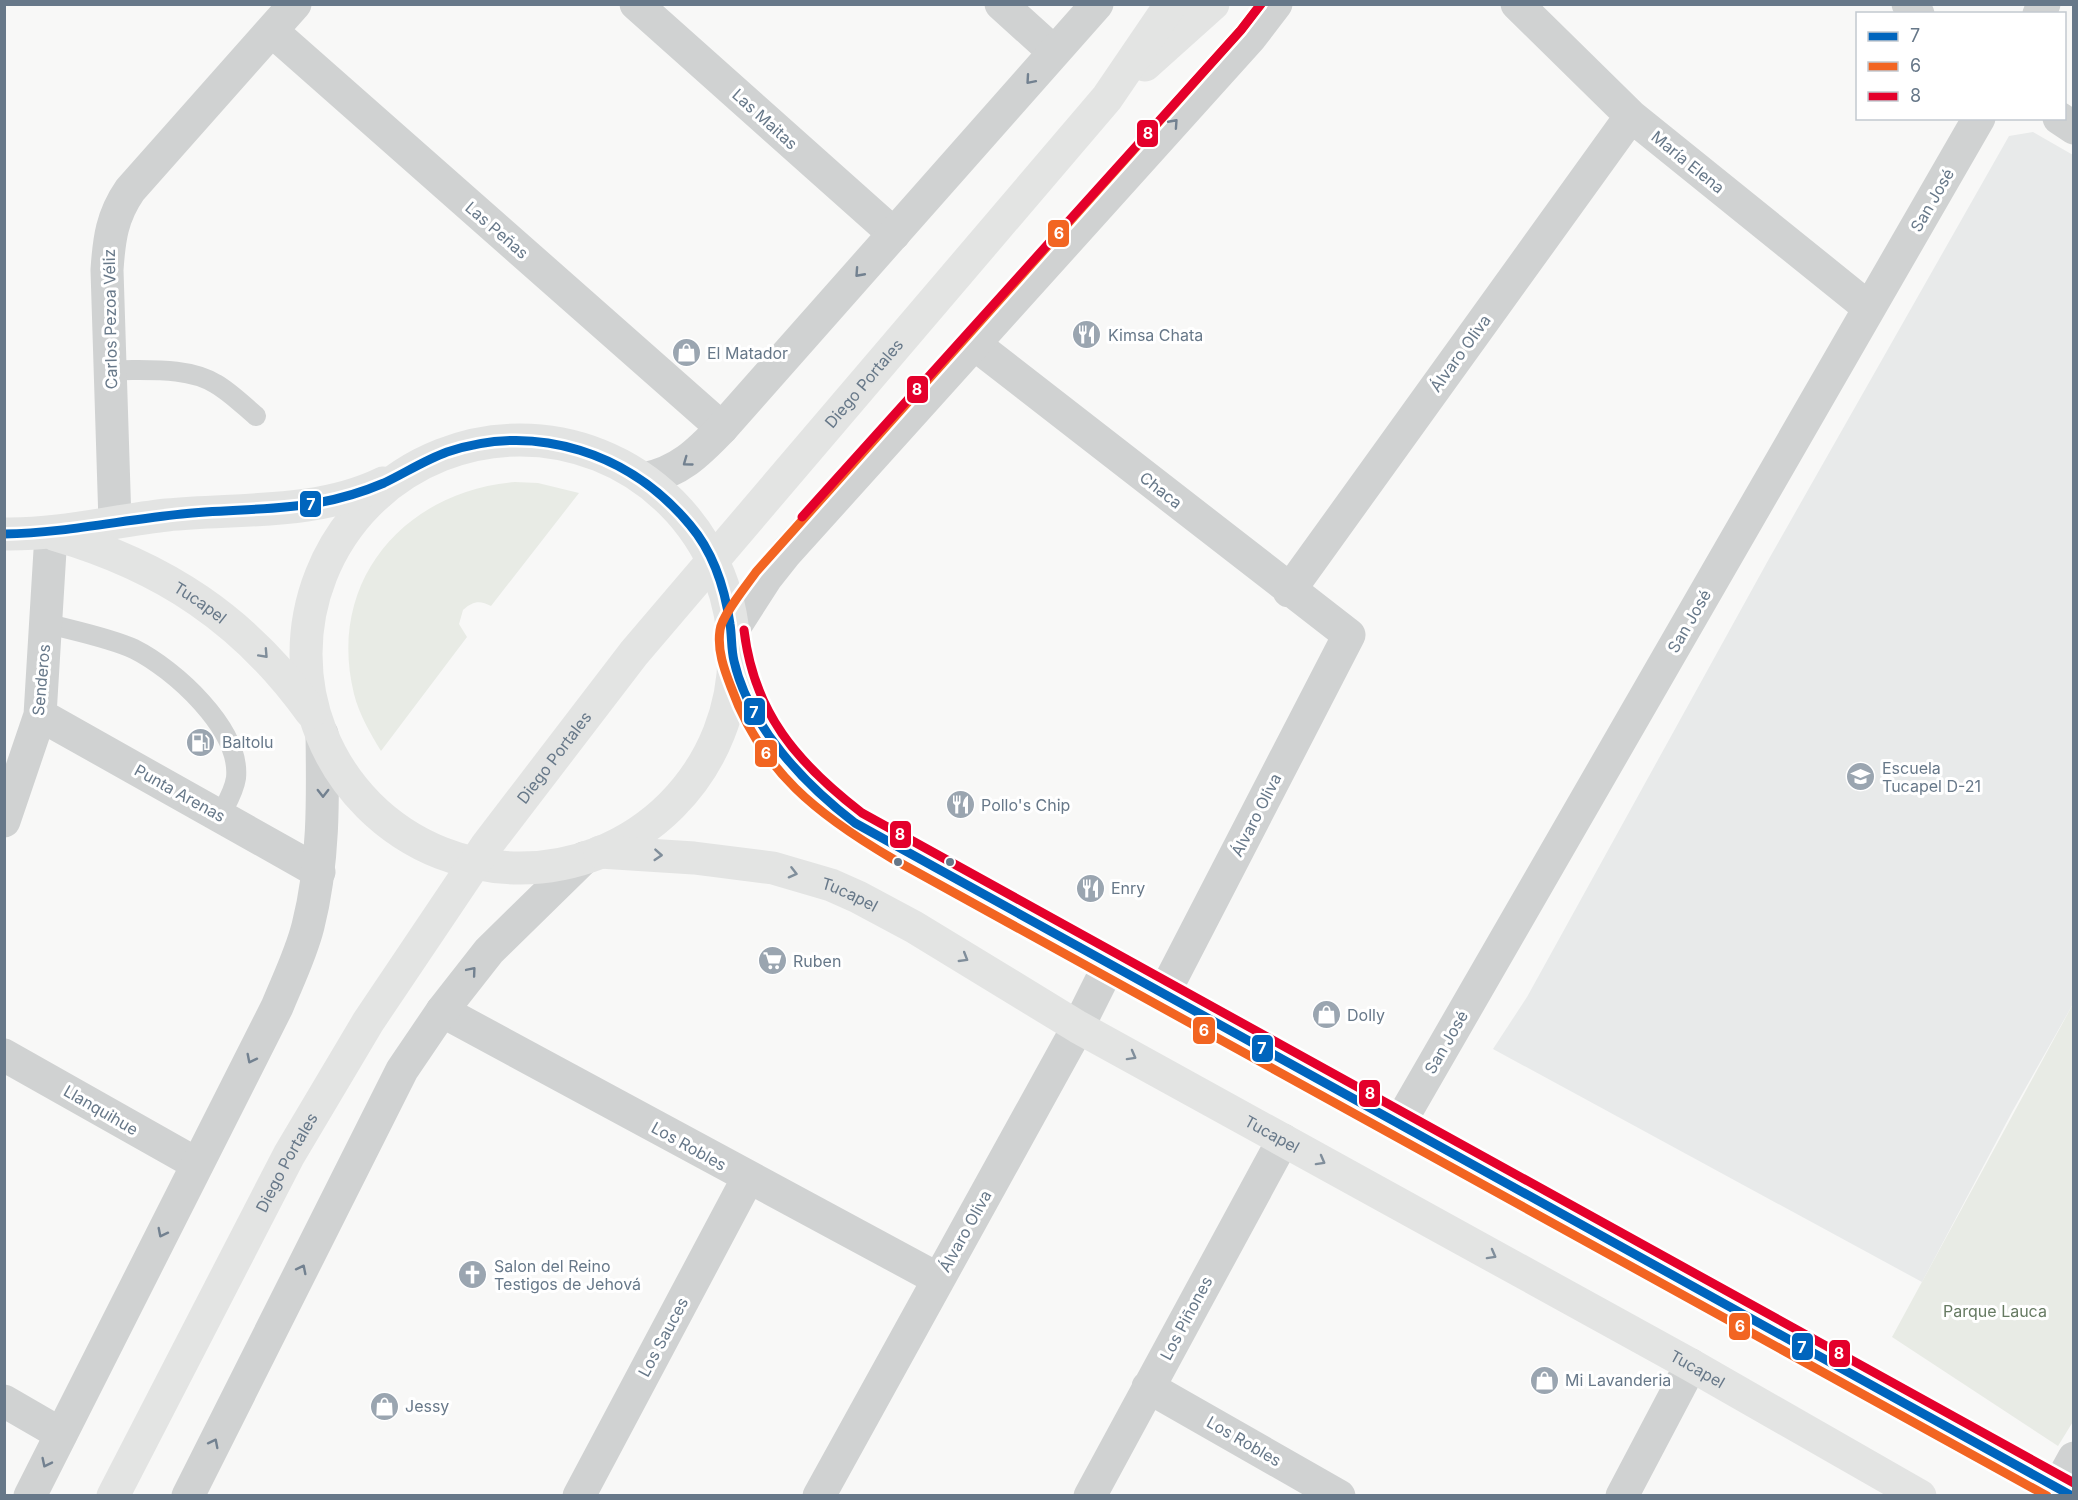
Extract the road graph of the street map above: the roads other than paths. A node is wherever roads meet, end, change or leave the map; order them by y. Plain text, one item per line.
1 (295, 4) edge
2 (636, 4) edge
3 (1001, 4) edge
4 (1097, 4) edge
5 (1171, 4) edge
6 (1214, 4) edge
7 (1276, 4) edge
8 (1517, 4) edge
9 (272, 31) junction
10 (1054, 52) junction
11 (1107, 98) junction
12 (1630, 116) junction
13 (1978, 120) edge
14 (894, 234) junction
15 (1869, 308) junction
16 (973, 343) junction
17 (111, 370) junction
18 (256, 416) dead end
19 (722, 428) junction
20 (404, 473) junction
21 (653, 487) junction
22 (115, 522) junction
23 (9, 534) edge
24 (51, 534) junction
25 (1289, 591) junction
26 (45, 623) junction
27 (731, 633) junction
28 (1349, 635) joint
29 (40, 715) junction
30 (320, 727) junction
31 (220, 816) junction
32 (4, 821) edge
33 (592, 855) junction
34 (319, 872) junction
35 (1109, 965) junction
36 (1163, 994) junction
37 (442, 1011) junction
38 (1078, 1027) junction
39 (4, 1055) edge
40 (1399, 1124) junction
41 (1283, 1140) junction
42 (197, 1164) junction
43 (748, 1178) junction
44 (938, 1279) junction
45 (1690, 1365) junction
46 (1149, 1387) junction
47 (4, 1401) edge
48 (61, 1434) junction
49 (2073, 1458) edge
50 (2065, 1491) edge
51 (1916, 1494) edge
52 (30, 1496) edge
53 (113, 1496) edge
54 (188, 1496) edge
55 (579, 1496) edge
56 (819, 1496) edge
57 (1090, 1496) edge
58 (1340, 1496) edge
59 (1622, 1496) edge

1 - 9 street, Carlos Pezoa Véliz
2 - 14 street, Las Maitas
3 - 10 street
4 - 10 street
5 - 11 main road, Diego Portales
6 - 11 main road, Diego Portales
16 -> 7 street
8 - 12 street, María Elena
9 - 17 street, Carlos Pezoa Véliz
9 - 19 street, Las Peñas
10 -> 14 street
11 - 53 main road, Diego Portales
12 - 15 street, María Elena
12 - 25 street, Álvaro Oliva
13 - 15 street, San José
14 -> 19 street
15 - 40 street, San José
16 - 25 street, Chaca
16 - 27 street
17 - 18 lane
17 - 22 street, Carlos Pezoa Véliz
19 -> 21 street
20 - 21 main road
20 - 22 main road, Tucapel
20 - 30 main road
21 - 27 main road
22 - 24 main road, Tucapel
23 - 24 main road, Tucapel
24 - 26 street, Senderos
24 -> 30 main road, Tucapel
25 - 28 street, Chaca
26 - 29 street, Senderos
26 - 31 lane
27 - 33 main road
27 - 35 main road
28 - 36 street, Álvaro Oliva
29 - 31 street, Punta Arenas
29 - 32 street, Senderos
30 - 33 main road
30 -> 34 street
31 - 34 street, Punta Arenas
37 -> 33 street
33 -> 38 main road, Tucapel
34 -> 42 street
35 - 36 main road
35 - 38 street, Álvaro Oliva
36 - 40 main road
37 - 43 street, Los Robles
54 -> 37 street
38 -> 41 main road, Tucapel
38 - 44 street, Álvaro Oliva
39 - 42 street, Llanquihue
40 - 50 main road
41 -> 45 main road, Tucapel
41 - 46 street, Los Piñones
42 -> 48 street
43 - 44 street, Los Robles
43 - 55 street, Los Sauces
44 - 56 street, Álvaro Oliva
45 - 51 main road, Tucapel
45 - 59 street
46 - 57 street, Los Piñones
46 - 58 street, Los Robles
47 - 48 street
48 -> 52 street
49 - 50 street

